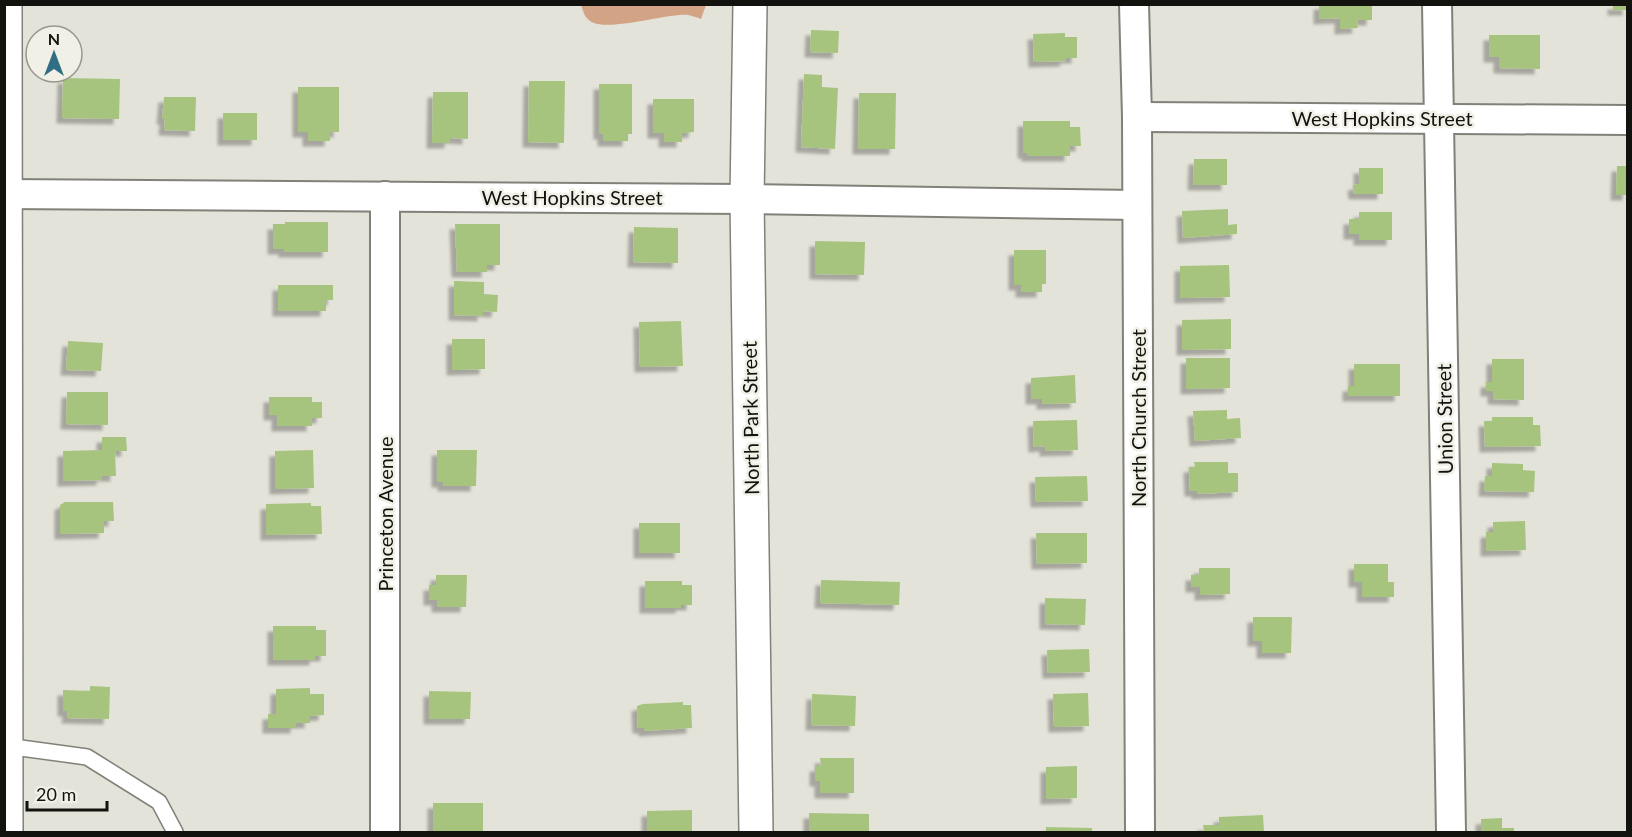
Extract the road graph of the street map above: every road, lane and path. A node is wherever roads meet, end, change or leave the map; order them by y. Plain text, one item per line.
1 (6, 4) edge
2 (750, 4) edge
3 (1134, 4) edge
4 (1437, 4) edge
5 (1137, 117) junction
6 (1439, 118) junction
7 (1628, 120) edge
8 (5, 194) edge
9 (385, 196) junction
10 (747, 199) junction
11 (1137, 205) junction
12 (6, 746) junction
13 (6, 832) edge
14 (175, 832) edge
15 (385, 832) edge
16 (756, 832) edge
17 (1140, 832) edge
18 (1451, 832) edge

1 - 8 main road
2 - 10 main road, North Park Street
3 - 5 street, North Church Street
4 - 6 street, Union Street
5 - 6 street, West Hopkins Street
5 - 11 street, North Church Street
6 - 7 street, West Hopkins Street
6 - 18 street, Union Street
8 - 9 street, West Hopkins Street
8 - 12 main road
9 - 10 street, West Hopkins Street
9 - 15 street, Princeton Avenue
10 - 11 street, West Hopkins Street
10 - 16 main road, North Park Street
11 - 17 street, North Church Street
12 - 13 main road
12 - 14 lane

